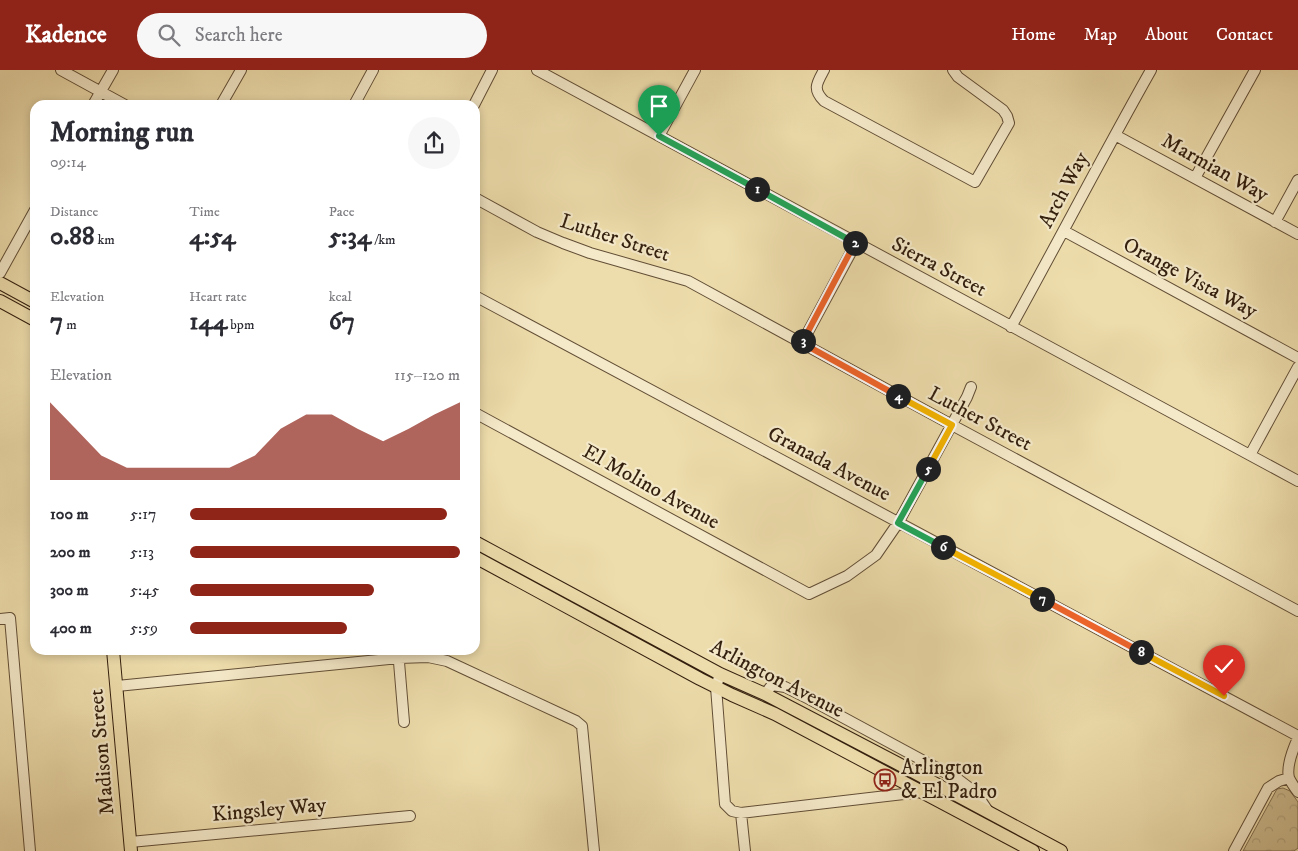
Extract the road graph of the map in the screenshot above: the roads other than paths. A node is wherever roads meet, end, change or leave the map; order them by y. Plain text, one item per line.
1 (61, 70) edge
2 (112, 70) edge
3 (241, 70) edge
4 (373, 70) edge
5 (492, 70) edge
6 (537, 70) edge
7 (696, 70) edge
8 (824, 70) edge
9 (953, 70) edge
10 (1151, 70) edge
11 (1255, 70) edge
12 (100, 92) junction
13 (96, 100) edge
14 (115, 100) edge
15 (224, 100) edge
16 (357, 100) edge
17 (477, 100) edge
18 (1115, 135) junction
19 (659, 136) junction
20 (1195, 178) junction
21 (1298, 180) edge
22 (480, 201) edge
23 (30, 219) edge
24 (1275, 222) junction
25 (1064, 231) junction
26 (1298, 234) edge
27 (856, 243) junction
28 (0, 273) edge
29 (0, 284) edge
30 (30, 299) edge
31 (480, 299) edge
32 (0, 301) edge
33 (30, 317) edge
34 (1011, 327) junction
35 (802, 343) junction
36 (1298, 358) edge
37 (1298, 368) edge
38 (971, 387) dead end
39 (480, 416) edge
40 (952, 425) junction
41 (1250, 455) junction
42 (1298, 481) edge
43 (898, 523) junction
44 (480, 545) edge
45 (480, 560) edge
46 (1298, 611) edge
47 (5, 618) edge
48 (114, 655) edge
49 (390, 655) edge
50 (399, 655) edge
51 (414, 655) edge
52 (720, 674) junction
53 (117, 686) junction
54 (716, 687) junction
55 (765, 694) junction
56 (404, 722) dead end
57 (1298, 737) edge
58 (902, 749) junction
59 (895, 762) junction
60 (1289, 778) junction
61 (921, 792) junction
62 (1298, 792) edge
63 (989, 812) junction
64 (742, 813) junction
65 (410, 816) dead end
66 (131, 846) edge
67 (30, 851) edge
68 (594, 851) edge
69 (745, 851) edge
70 (1033, 851) edge
71 (1061, 851) edge
72 (1234, 851) edge

1 - 12 street
2 - 12 street
3 - 15 street
4 - 16 street
5 - 17 street
6 - 19 street, Sierra Street
7 - 19 street
8 - 9 street
10 - 18 street, Arch Way
11 - 20 street
12 - 13 street
12 - 14 street
18 - 20 street, Marmian Way
18 - 25 street, Arch Way
19 - 27 street, Sierra Street
20 - 24 street, Marmian Way
21 - 24 street
22 - 35 street, Luther Street
23 - 28 street
24 - 26 street, Marmian Way
25 - 34 street, Arch Way
25 - 36 street, Orange Vista Way
27 - 34 street, Sierra Street
27 - 35 street
29 - 30 main road
31 - 43 street, Granada Avenue
32 - 33 main road
34 - 41 street, Sierra Street
35 - 40 street, Luther Street
37 - 41 street
38 - 40 street
39 - 43 street, El Molino Avenue
40 - 43 street
40 - 46 street, Luther Street
41 - 42 street, Sierra Street
43 - 57 street, Granada Avenue
44 - 52 main road, Arlington Avenue
45 - 54 main road, Arlington Avenue
47 - 67 street
48 - 53 main road, Madison Street
49 - 53 street
50 - 56 street
51 - 68 street
52 - 54 street
52 - 55 main road, Arlington Avenue
53 - 66 main road, Madison Street
54 - 61 main road, Arlington Avenue
54 - 64 street
55 - 58 street
55 - 59 main road, Arlington Avenue
57 - 60 street
58 - 59 street
58 - 63 street
59 - 63 main road, Arlington Avenue
60 - 62 street
60 - 72 street
61 - 64 street
61 - 70 main road, Arlington Avenue
63 - 71 main road, Arlington Avenue
64 - 69 street
65 - 66 street, Kingsley Way

